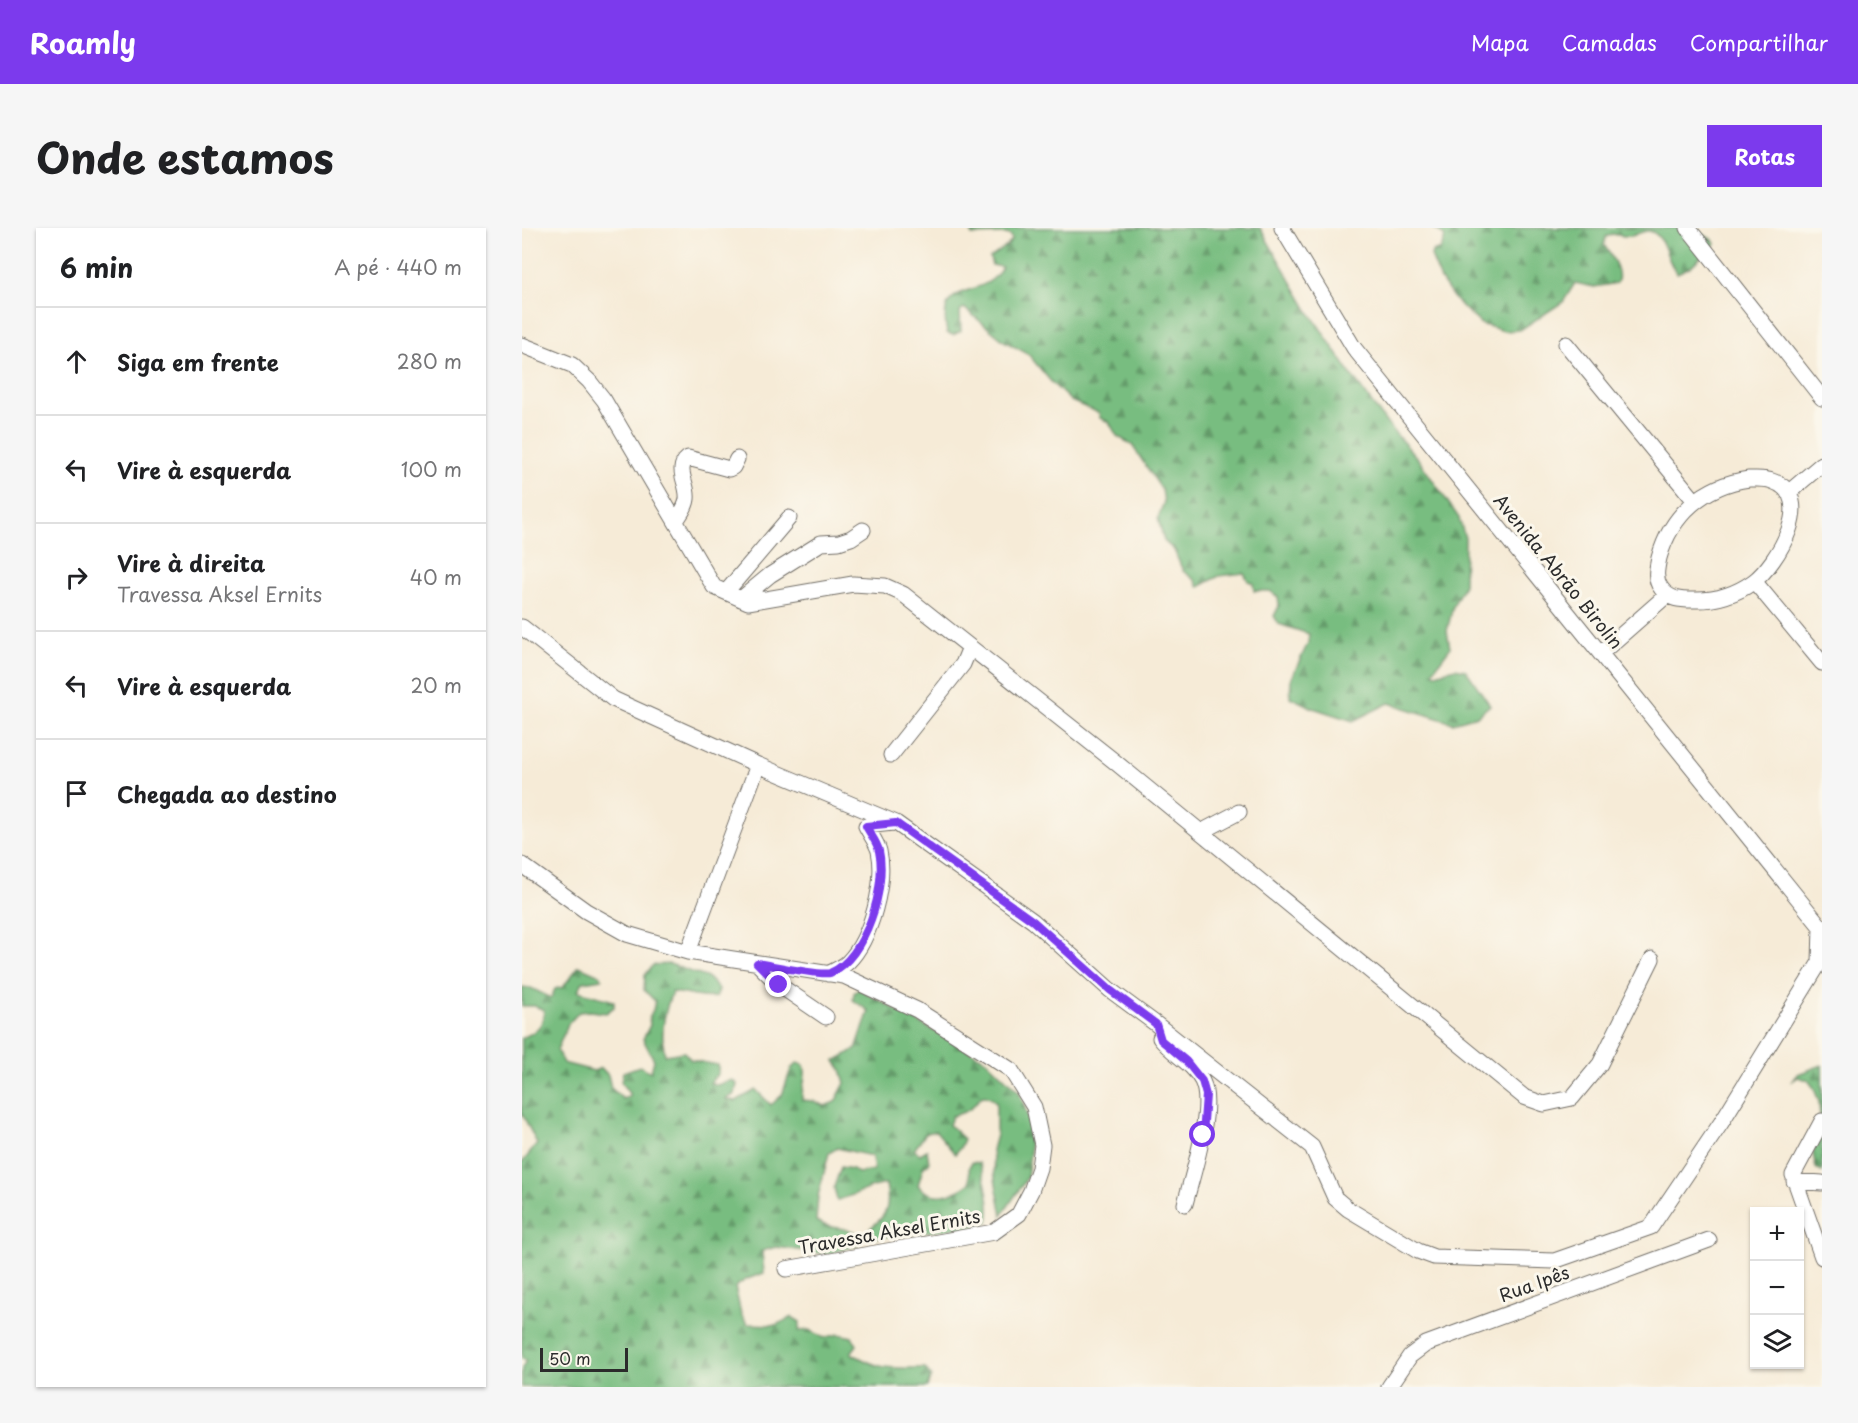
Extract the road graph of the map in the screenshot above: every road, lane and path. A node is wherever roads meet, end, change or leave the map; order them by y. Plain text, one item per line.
1 (1282, 228) edge
2 (1688, 228) edge
3 (1566, 344) dead end
4 (522, 345) edge
5 (1822, 398) edge
6 (737, 459) dead end
7 (1822, 464) edge
8 (1788, 493) junction
9 (1695, 501) junction
10 (789, 518) dead end
11 (676, 521) junction
12 (863, 530) dead end
13 (1754, 581) junction
14 (726, 592) junction
15 (1667, 595) junction
16 (741, 599) junction
17 (522, 627) edge
18 (970, 647) junction
19 (1601, 653) junction
20 (1822, 663) edge
21 (891, 755) dead end
22 (758, 765) junction
23 (1239, 812) dead end
24 (896, 823) junction
25 (1201, 832) junction
26 (522, 866) edge
27 (1821, 927) edge
28 (688, 952) junction
29 (1652, 959) dead end
30 (757, 963) junction
31 (828, 974) junction
32 (826, 1017) dead end
33 (1156, 1024) junction
34 (1822, 1120) edge
35 (1794, 1181) junction
36 (1822, 1183) edge
37 (1185, 1204) dead end
38 (1709, 1240) dead end
39 (1822, 1257) edge
40 (786, 1269) dead end
41 (1389, 1387) edge

1 - 19 street, Avenida Abrão Birolin
2 - 5 street
3 - 9 street
4 - 11 street
6 - 11 street
7 - 8 street
8 - 9 street
8 - 13 street
9 - 15 street
10 - 14 street
11 - 14 street
12 - 16 street
13 - 15 street
13 - 20 street
14 - 16 street
15 - 19 street
16 - 18 street
17 - 22 street
18 - 21 street
18 - 25 street
19 - 27 street, Avenida Abrão Birolin
22 - 24 street
22 - 28 street
23 - 25 street
24 - 31 street
24 - 33 street
25 - 29 street
26 - 28 street, Travessa Aksel Ernits
27 - 33 street
28 - 30 street, Travessa Aksel Ernits
30 - 31 street, Travessa Aksel Ernits
30 - 32 street
31 - 40 street, Travessa Aksel Ernits
33 - 37 street
34 - 35 street
35 - 36 street
35 - 39 street
38 - 41 street, Rua Ipês

